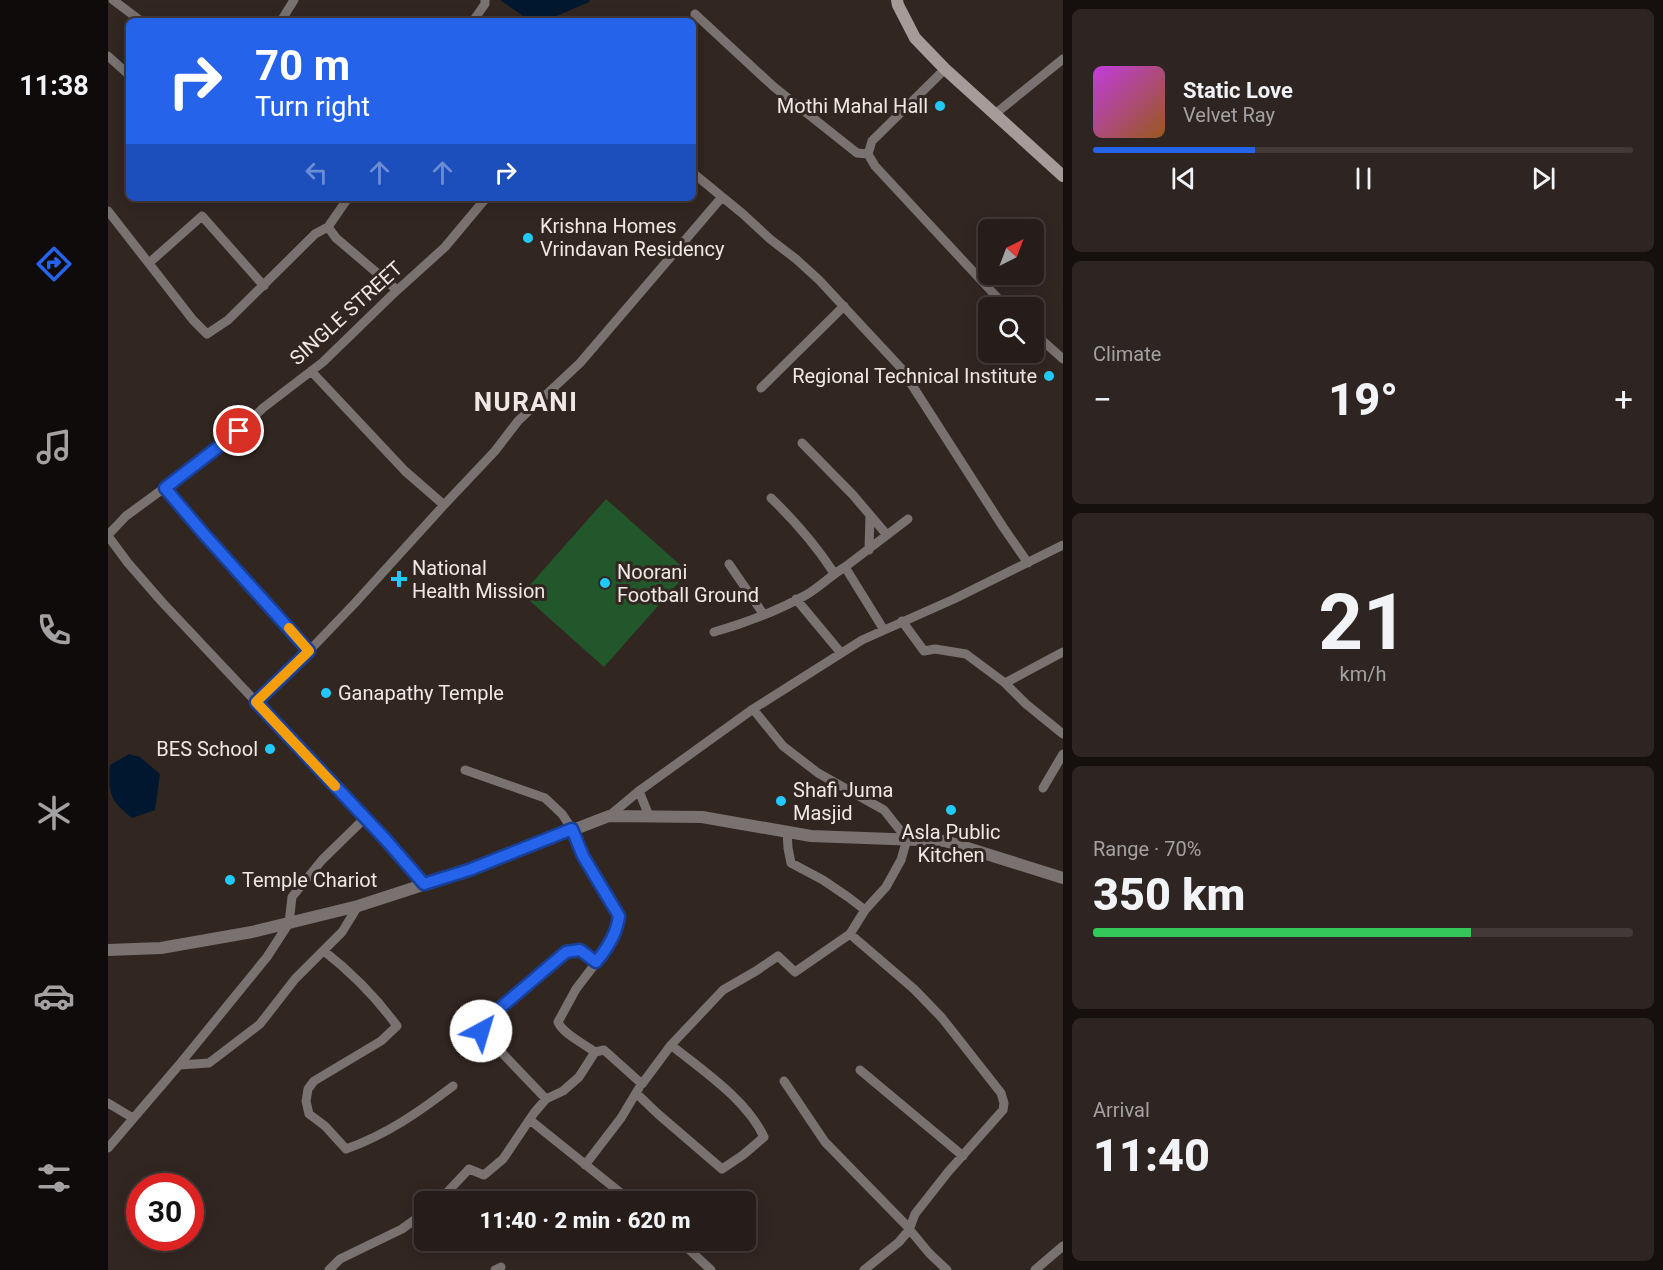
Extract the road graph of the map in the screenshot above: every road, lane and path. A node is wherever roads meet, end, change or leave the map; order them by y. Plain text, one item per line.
1 (113, 0) edge
2 (294, 0) edge
3 (485, 0) edge
4 (897, 0) edge
5 (695, 14) dead end
6 (137, 18) edge
7 (283, 18) edge
8 (475, 18) edge
9 (108, 56) edge
10 (1063, 59) edge
11 (945, 69) junction
12 (126, 72) edge
13 (995, 114) junction
14 (868, 154) junction
15 (696, 175) edge
16 (1063, 176) edge
17 (722, 197) junction
18 (346, 201) edge
19 (483, 201) edge
20 (108, 211) edge
21 (328, 227) junction
22 (149, 263) junction
23 (264, 285) junction
24 (397, 290) junction
25 (997, 297) edge
26 (844, 306) junction
27 (1044, 342) edge
28 (1063, 359) edge
29 (311, 371) junction
30 (761, 388) dead end
31 (802, 443) dead end
32 (165, 488) junction
33 (771, 498) dead end
34 (444, 504) junction
35 (870, 515) junction
36 (908, 519) dead end
37 (888, 535) junction
38 (108, 536) edge
39 (1063, 545) edge
40 (869, 550) junction
41 (1028, 563) junction
42 (729, 564) dead end
43 (845, 567) junction
44 (834, 573) junction
45 (796, 599) junction
46 (764, 615) junction
47 (902, 621) junction
48 (884, 630) junction
49 (714, 632) dead end
50 (309, 651) junction
51 (1063, 652) edge
52 (842, 653) junction
53 (1005, 683) junction
54 (256, 702) junction
55 (753, 708) junction
56 (1063, 734) edge
57 (1063, 754) edge
58 (465, 770) dead end
59 (1043, 788) dead end
60 (639, 792) junction
61 (609, 816) junction
62 (649, 816) junction
63 (365, 818) junction
64 (572, 829) junction
65 (787, 831) junction
66 (907, 839) junction
67 (1063, 878) edge
68 (424, 884) junction
69 (358, 906) junction
70 (865, 910) junction
71 (290, 923) junction
72 (850, 934) junction
73 (108, 950) edge
74 (324, 951) junction
75 (596, 962) junction
76 (672, 1045) junction
77 (595, 1052) junction
78 (179, 1065) junction
79 (860, 1070) dead end
80 (784, 1081) dead end
81 (642, 1084) junction
82 (453, 1086) dead end
83 (636, 1093) junction
84 (546, 1099) junction
85 (108, 1103) edge
86 (133, 1118) junction
87 (530, 1120) junction
88 (108, 1149) edge
89 (963, 1156) junction
90 (585, 1165) junction
91 (448, 1191) edge
92 (619, 1191) edge
93 (414, 1220) edge
94 (909, 1230) junction
95 (1063, 1246) edge
96 (691, 1251) edge
97 (330, 1270) edge
98 (711, 1270) edge
99 (864, 1270) edge
100 (947, 1270) edge
101 (1035, 1270) edge

1 - 6 street
2 - 7 street
3 - 8 street
4 - 11 main road
5 - 14 street
9 - 12 street
10 - 13 street
11 - 13 main road
11 - 14 street
13 - 16 main road
14 - 25 street
15 - 17 street
17 - 26 street
17 - 34 street
18 - 21 street
19 - 24 street, SINGLE STREET
20 - 22 street
21 - 23 street
21 - 24 street
22 - 23 street
22 - 23 street
24 - 29 street, SINGLE STREET
26 - 30 street
26 - 41 street
27 - 28 street
29 - 32 street, SINGLE STREET
29 - 34 street
31 - 35 street
32 - 38 street, SINGLE STREET
32 - 50 street
33 - 44 street
34 - 50 street
35 - 37 street
35 - 40 street
36 - 37 street
37 - 40 street
38 - 54 street
39 - 41 street
40 - 43 street
41 - 47 street
42 - 46 street
43 - 44 street
43 - 48 street
44 - 45 street
45 - 46 street
45 - 52 street
46 - 49 street
47 - 48 street
47 - 53 street
48 - 52 street
50 - 54 street
51 - 53 street
52 - 55 street
53 - 56 street
54 - 63 street
55 - 60 street
55 - 66 street
57 - 59 street
58 - 64 street
60 - 61 street
60 - 62 street
61 - 62 street
61 - 64 street
62 - 65 street
63 - 68 street
63 - 71 street
64 - 68 street
64 - 75 street
65 - 66 street
65 - 70 street
66 - 67 street
66 - 70 street
68 - 69 street
69 - 71 street
69 - 74 street
70 - 72 street
71 - 73 street
71 - 78 street
72 - 76 street
72 - 89 street
74 - 78 street
74 - 82 street
75 - 77 street
75 - 84 street
76 - 81 street
76 - 83 street
77 - 81 street
77 - 84 street
78 - 86 street
79 - 89 street
80 - 94 street
81 - 83 street
83 - 90 street
84 - 87 street
85 - 86 street
86 - 88 street
87 - 90 street
87 - 91 street
89 - 94 street
90 - 92 street
93 - 97 street
94 - 99 street
94 - 100 street
95 - 101 street
96 - 98 street

